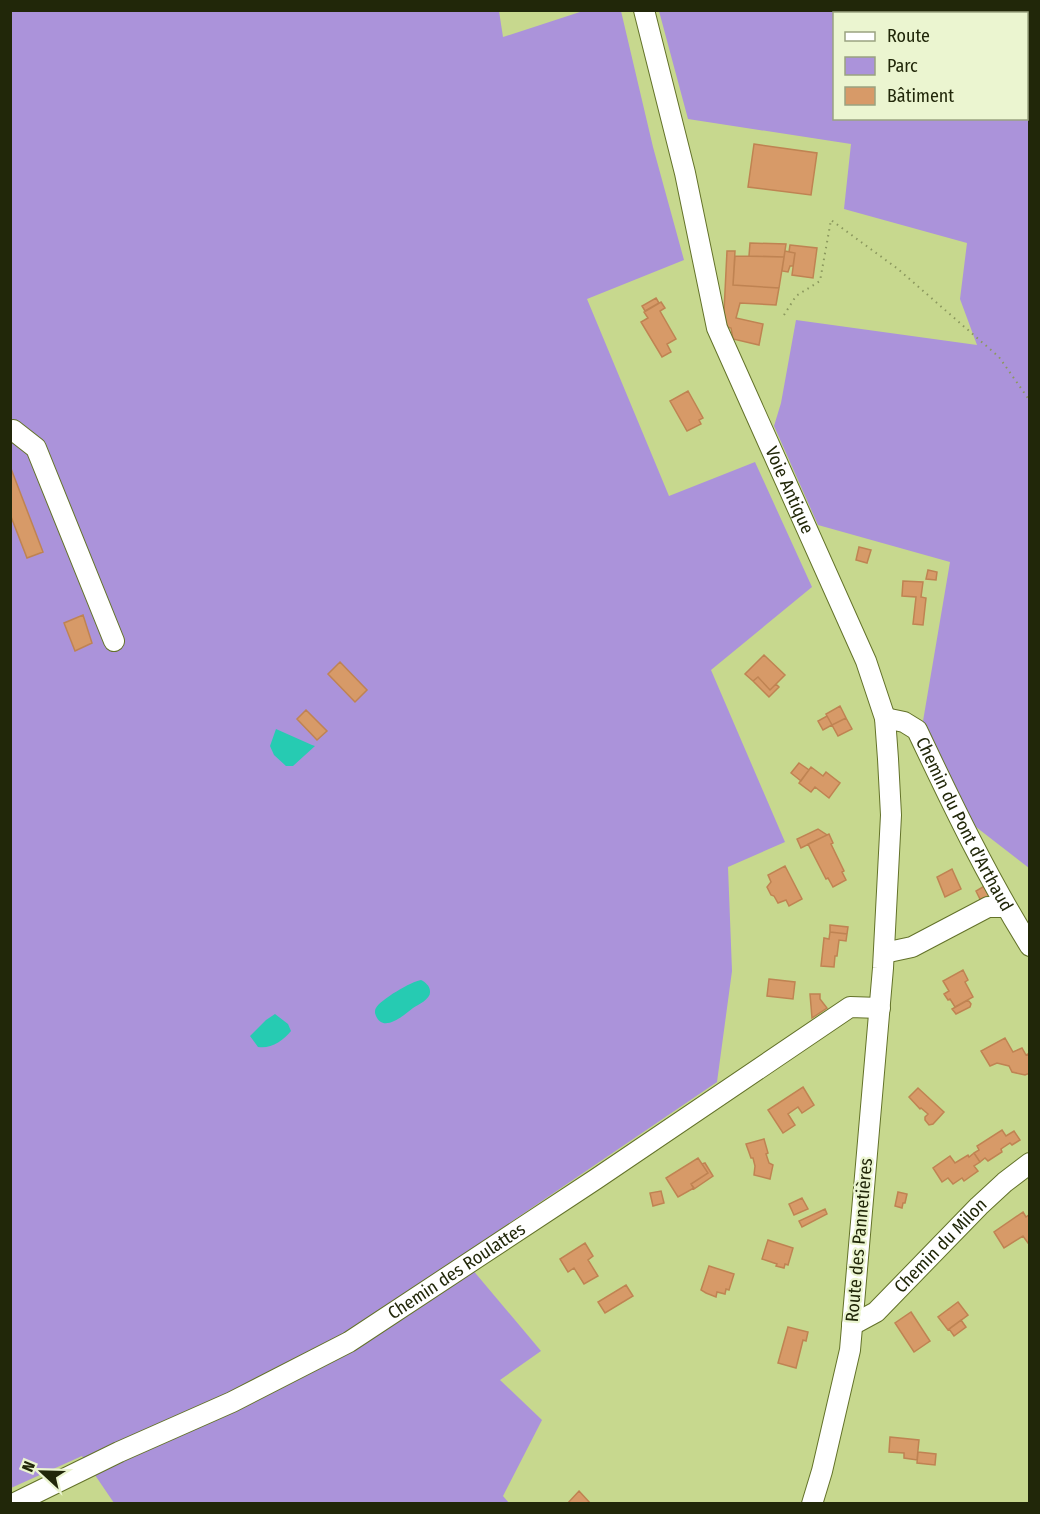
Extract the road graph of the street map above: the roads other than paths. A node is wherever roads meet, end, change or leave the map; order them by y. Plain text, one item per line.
1 (644, 10) edge
2 (10, 431) edge
3 (114, 641) dead end
4 (885, 718) junction
5 (1005, 907) junction
6 (1029, 946) edge
7 (884, 953) junction
8 (883, 973) joint
9 (880, 1008) junction
10 (1029, 1163) edge
11 (852, 1326) junction
12 (13, 1503) edge
13 (812, 1503) edge

1 - 4 street, Voie Antique
2 - 3 street
4 - 5 street, Chemin du Pont d'Arthaud
4 - 7 street, Voie Antique
5 - 6 street, Chemin du Pont d'Arthaud
5 - 7 street
7 - 8 street, Voie Antique
8 - 9 street, Route des Pannetières
9 - 11 street, Route des Pannetières
9 - 12 street, Chemin des Roulattes
10 - 11 street, Chemin du Milon
11 - 13 street, Route des Pannetières

